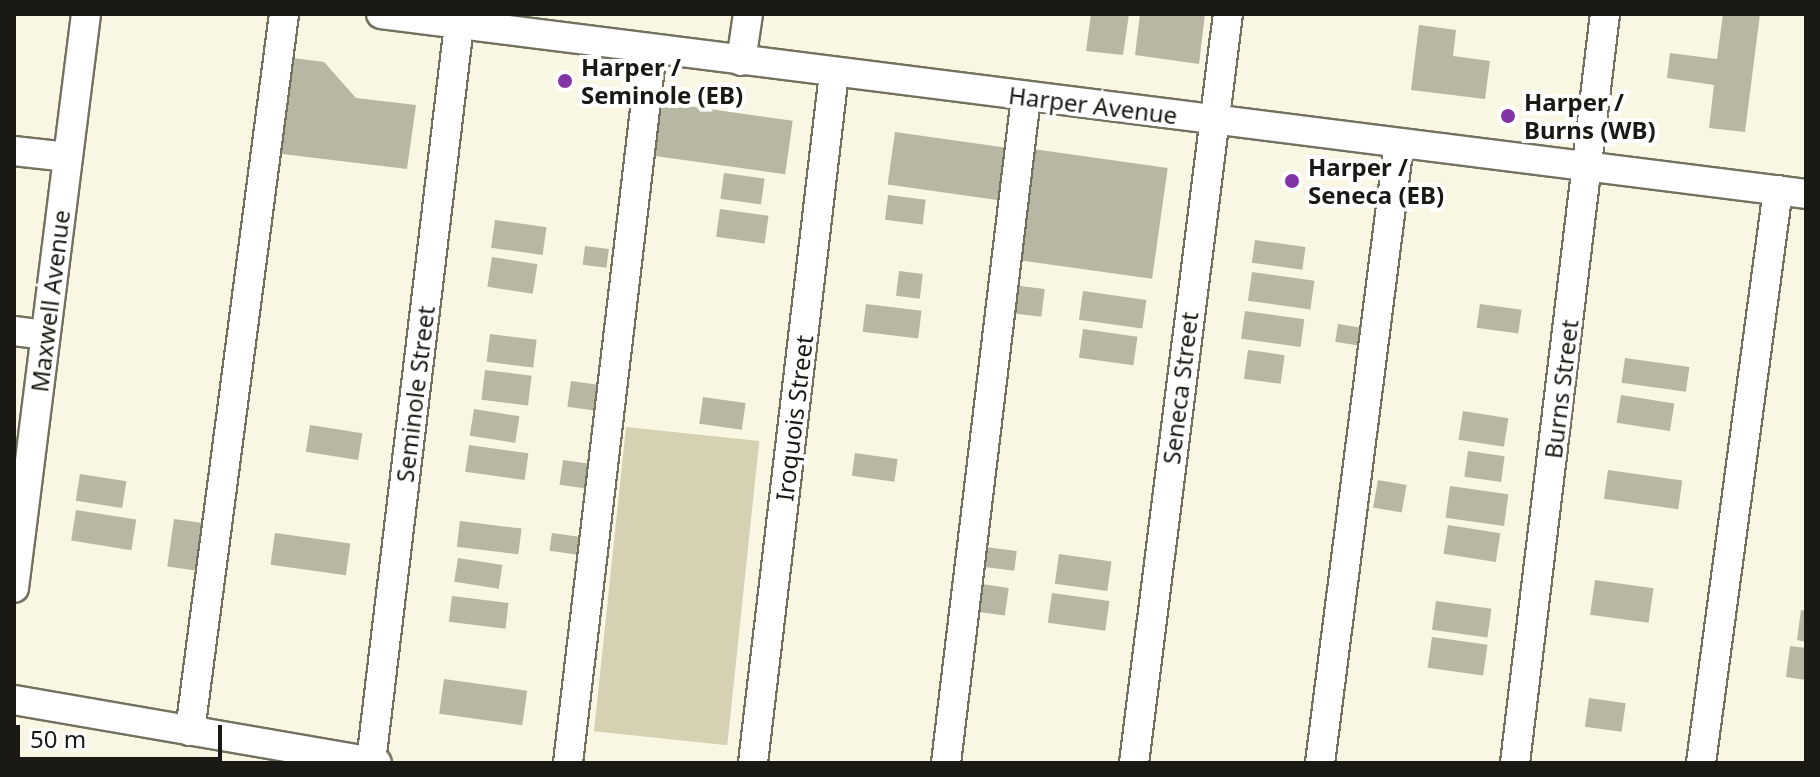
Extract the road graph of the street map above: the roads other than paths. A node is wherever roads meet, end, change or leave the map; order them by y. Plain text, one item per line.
1 (86, 14) edge
2 (284, 14) edge
3 (381, 14) edge
4 (748, 14) edge
5 (1228, 14) edge
6 (1605, 14) edge
7 (459, 25) junction
8 (652, 50) junction
9 (741, 61) junction
10 (834, 73) junction
11 (1026, 97) junction
12 (1213, 120) junction
13 (1399, 144) junction
14 (14, 151) edge
15 (68, 157) junction
16 (1586, 167) junction
17 (1778, 190) junction
18 (1806, 194) edge
19 (14, 331) edge
20 (45, 335) junction
21 (18, 515) edge
22 (14, 588) edge
23 (14, 700) edge
24 (190, 731) junction
25 (371, 762) edge
26 (377, 763) edge
27 (568, 763) edge
28 (753, 763) edge
29 (946, 763) edge
30 (1134, 763) edge
31 (1320, 763) edge
32 (1515, 763) edge
33 (1701, 763) edge

1 - 15 street, Maxwell Avenue
2 - 24 street
3 - 7 street, Harper Avenue
4 - 9 street
5 - 12 street, Seneca Street
6 - 16 street, Burns Street
7 - 8 street, Harper Avenue
7 - 25 street, Seminole Street
8 - 9 street, Harper Avenue
8 - 27 street
9 - 10 street, Harper Avenue
10 - 11 street, Harper Avenue
10 - 28 street, Iroquois Street
11 - 12 street, Harper Avenue
11 - 29 street
12 - 13 street, Harper Avenue
12 - 30 street, Seneca Street
13 - 16 street, Harper Avenue
13 - 31 street
14 - 15 street
15 - 20 street, Maxwell Avenue
16 - 17 street, Harper Avenue
16 - 32 street, Burns Street
17 - 18 street, Harper Avenue
17 - 33 street
19 - 20 street
20 - 21 street, Maxwell Avenue
21 - 22 street, Maxwell Avenue
23 - 24 street
24 - 25 street
25 - 26 street

